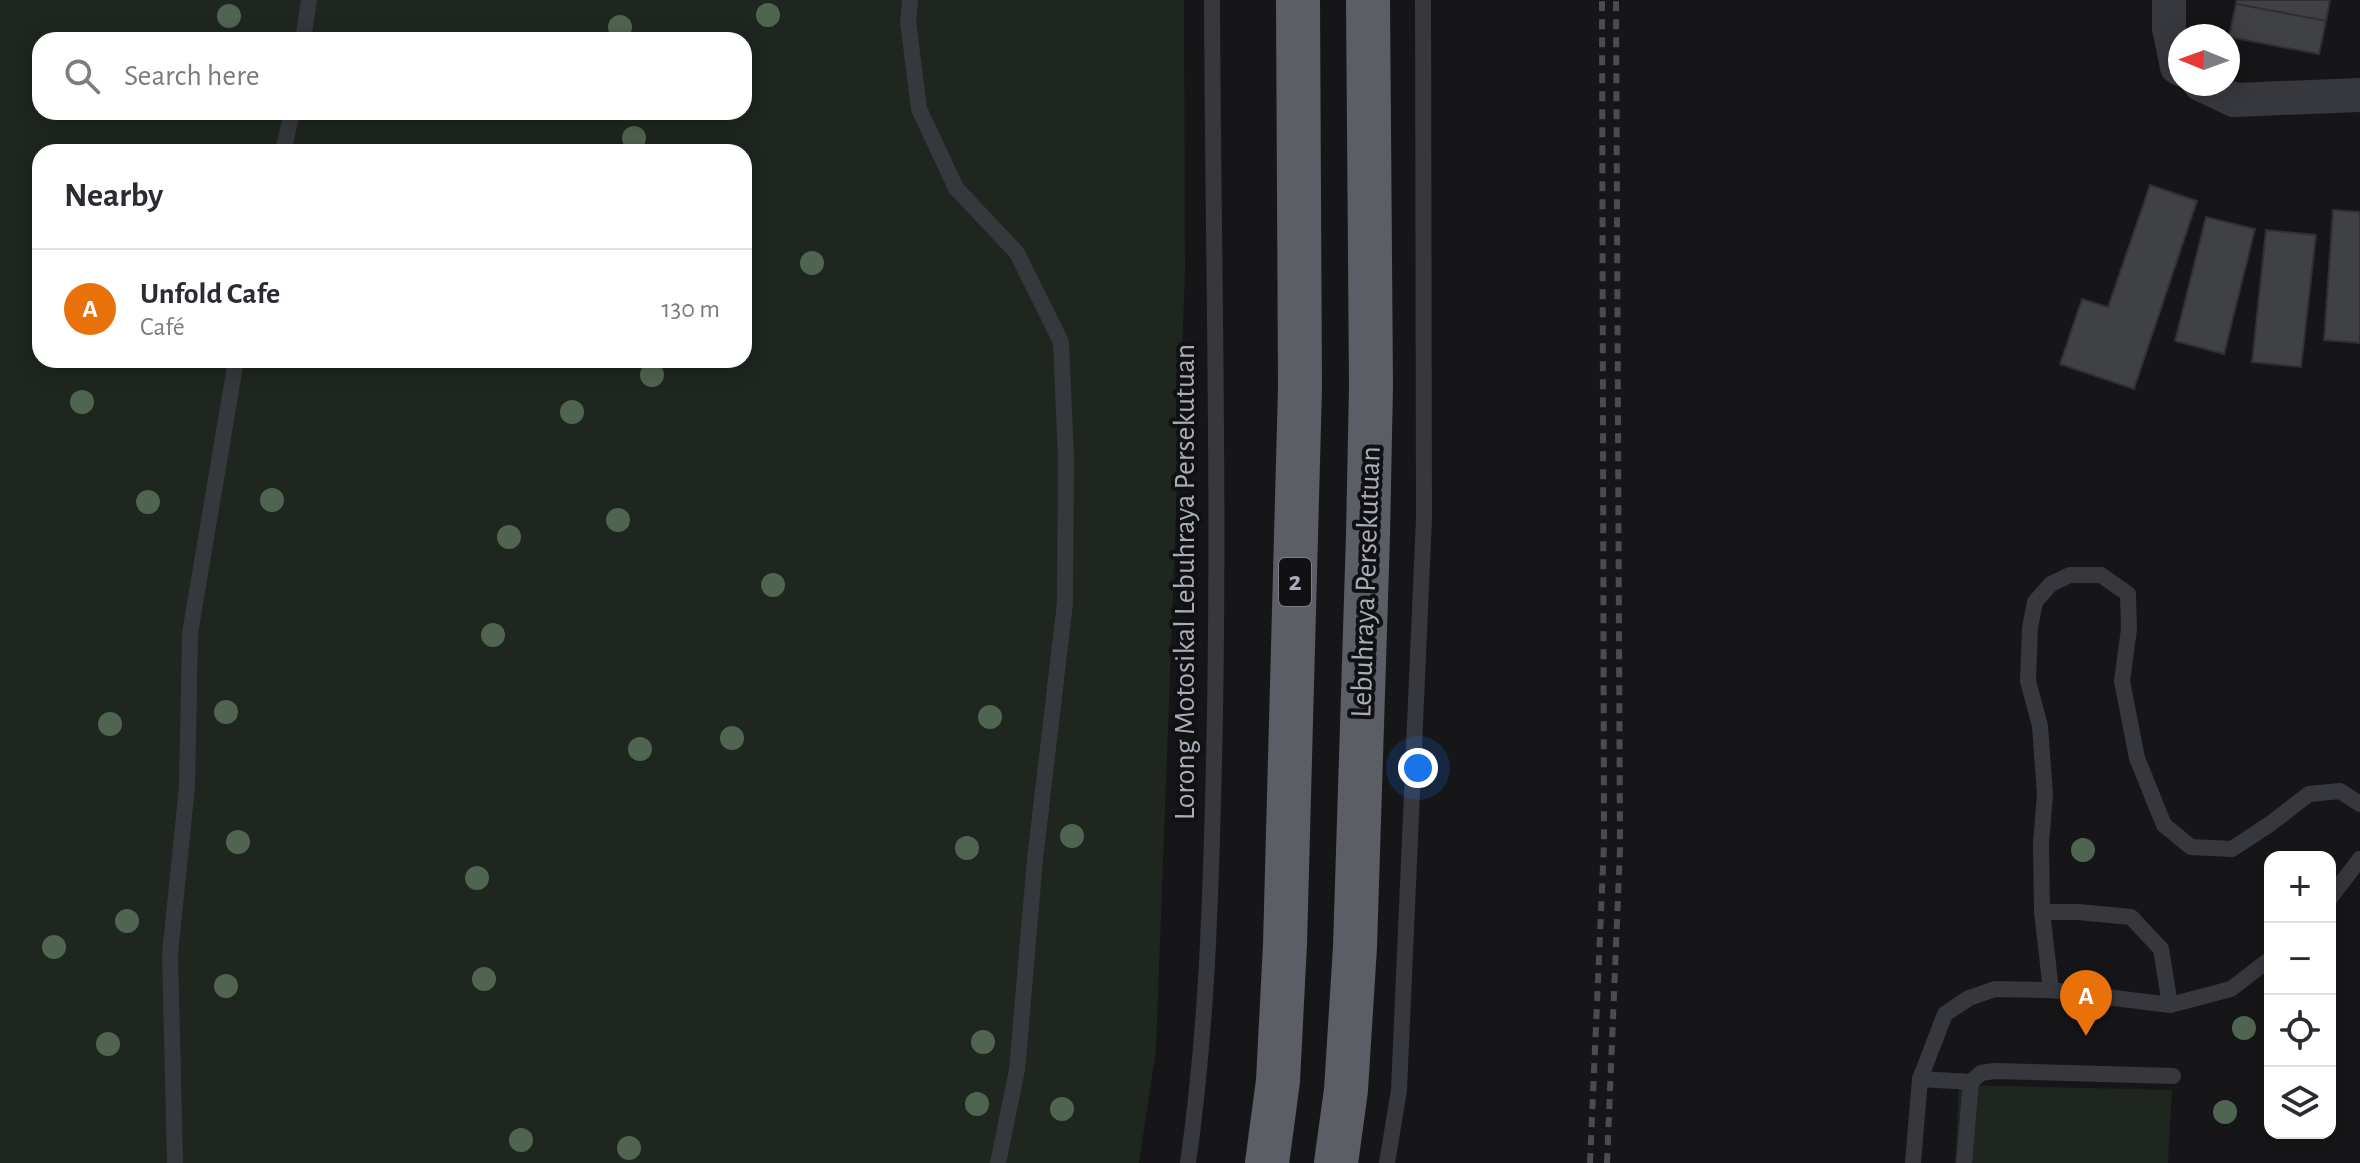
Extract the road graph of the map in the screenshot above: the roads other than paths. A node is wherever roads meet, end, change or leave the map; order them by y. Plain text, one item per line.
1 (309, 0) edge
2 (910, 0) edge
3 (1212, 0) edge
4 (1298, 0) edge
5 (1368, 0) edge
6 (1423, 0) edge
7 (2169, 0) edge
8 (2169, 24) edge
9 (304, 32) edge
10 (2360, 95) edge
11 (2227, 96) edge
12 (290, 120) edge
13 (285, 144) edge
14 (235, 368) edge
15 (2360, 804) edge
16 (2360, 859) edge
17 (2336, 890) edge
18 (2042, 912) junction
19 (2264, 964) edge
20 (2051, 990) junction
21 (2170, 1005) junction
22 (2173, 1076) dead end
23 (1920, 1079) junction
24 (1971, 1082) junction
25 (175, 1163) edge
26 (998, 1163) edge
27 (1188, 1163) edge
28 (1267, 1163) edge
29 (1336, 1163) edge
30 (1387, 1163) edge
31 (1913, 1163) edge
32 (1964, 1163) edge

1 - 9 lane
2 - 26 lane
3 - 27 lane, Lorong Motosikal Lebuhraya Persekutuan
4 - 28 highway, 2
5 - 29 highway, Lebuhraya Persekutuan
6 - 30 lane
7 - 8 street
10 - 11 street
12 - 13 lane
14 - 25 lane
15 - 18 lane
16 - 17 lane
18 - 20 lane
18 - 21 lane
19 - 21 lane
20 - 21 lane
20 - 23 lane
22 - 24 lane
23 - 24 lane
23 - 31 lane
24 - 32 lane

